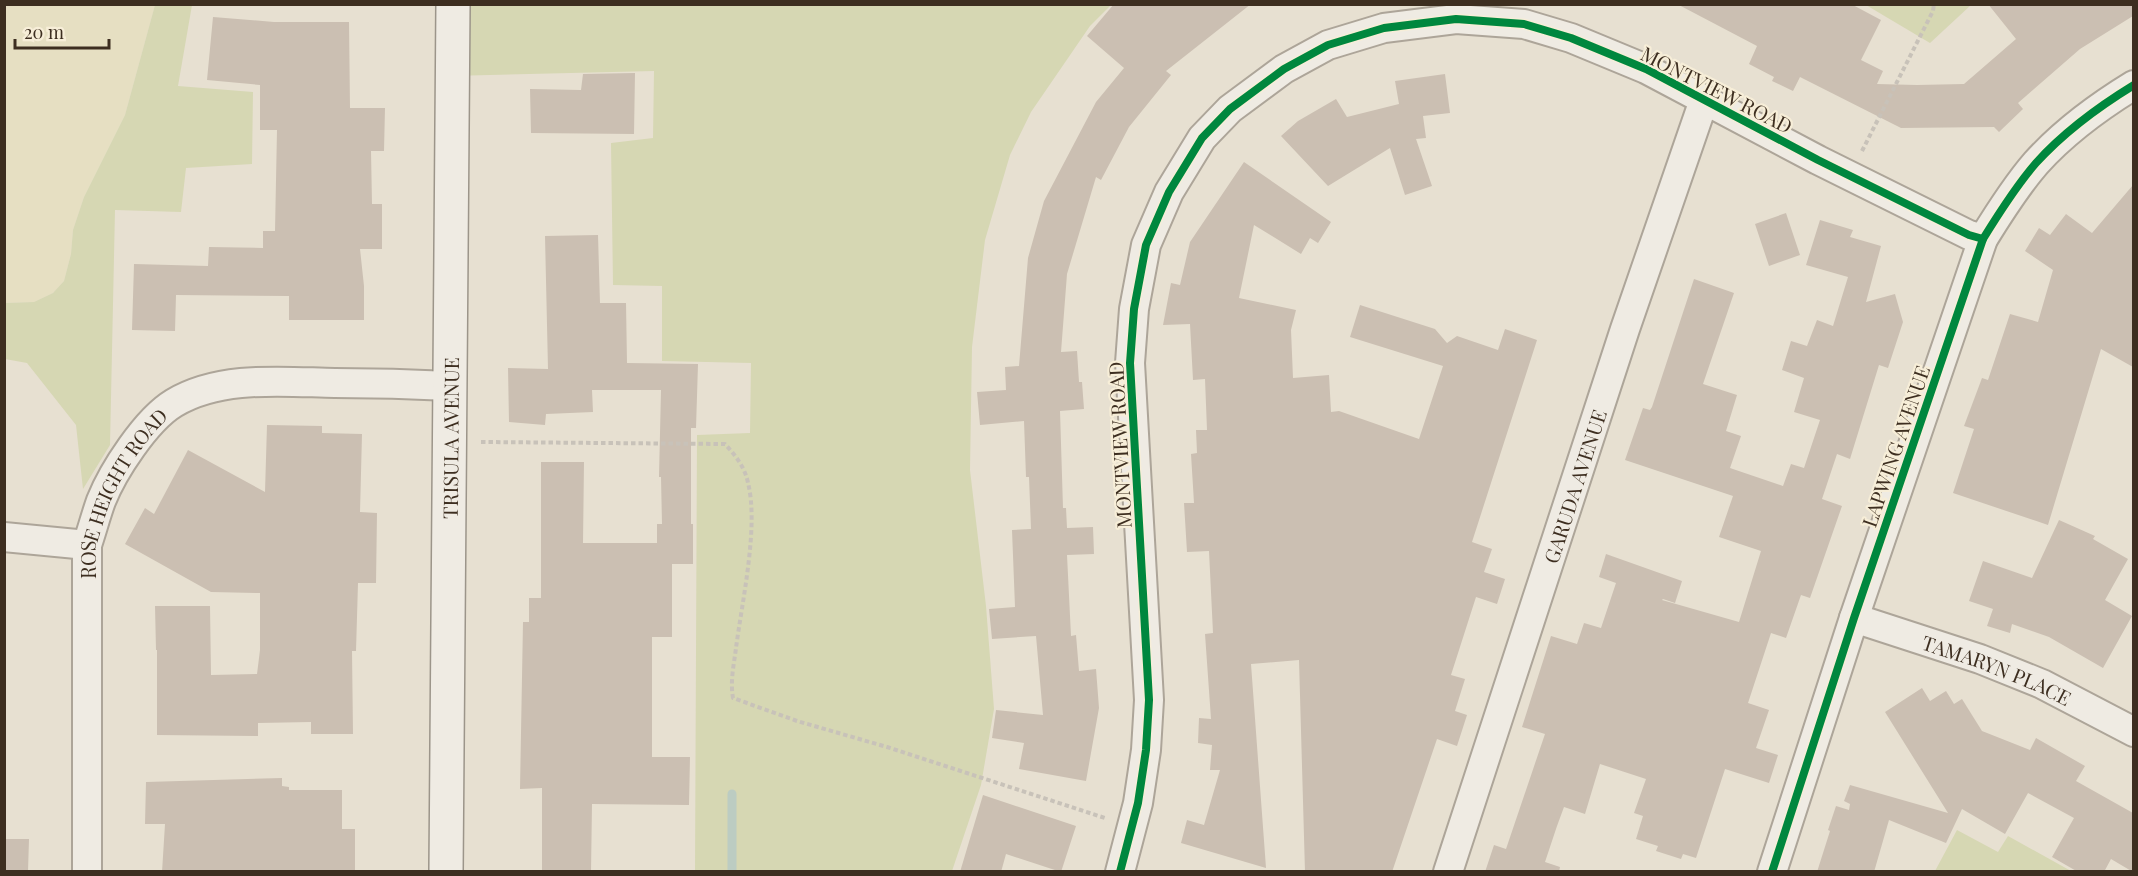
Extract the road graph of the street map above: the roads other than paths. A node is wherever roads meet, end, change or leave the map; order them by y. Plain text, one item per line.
1 (453, 4) edge
2 (2133, 85) edge
3 (1704, 100) junction
4 (1983, 239) junction
5 (450, 386) junction
6 (4, 537) edge
7 (87, 545) junction
8 (1854, 618) junction
9 (2133, 732) edge
10 (87, 872) edge
11 (446, 872) edge
12 (1120, 872) edge
13 (1448, 872) edge
14 (1772, 872) edge

1 - 5 street, TRISULA AVENUE
2 - 4 street, LAPWING AVENUE
3 - 4 street, MONTVIEW ROAD
3 - 12 street, MONTVIEW ROAD
3 - 13 street, GARUDA AVENUE
4 - 8 street, LAPWING AVENUE
5 - 7 street, ROSE HEIGHT ROAD
5 - 11 street, TRISULA AVENUE
6 - 7 street
7 - 10 street, ROSE HEIGHT ROAD
8 - 9 street, TAMARYN PLACE
8 - 14 street, LAPWING AVENUE

